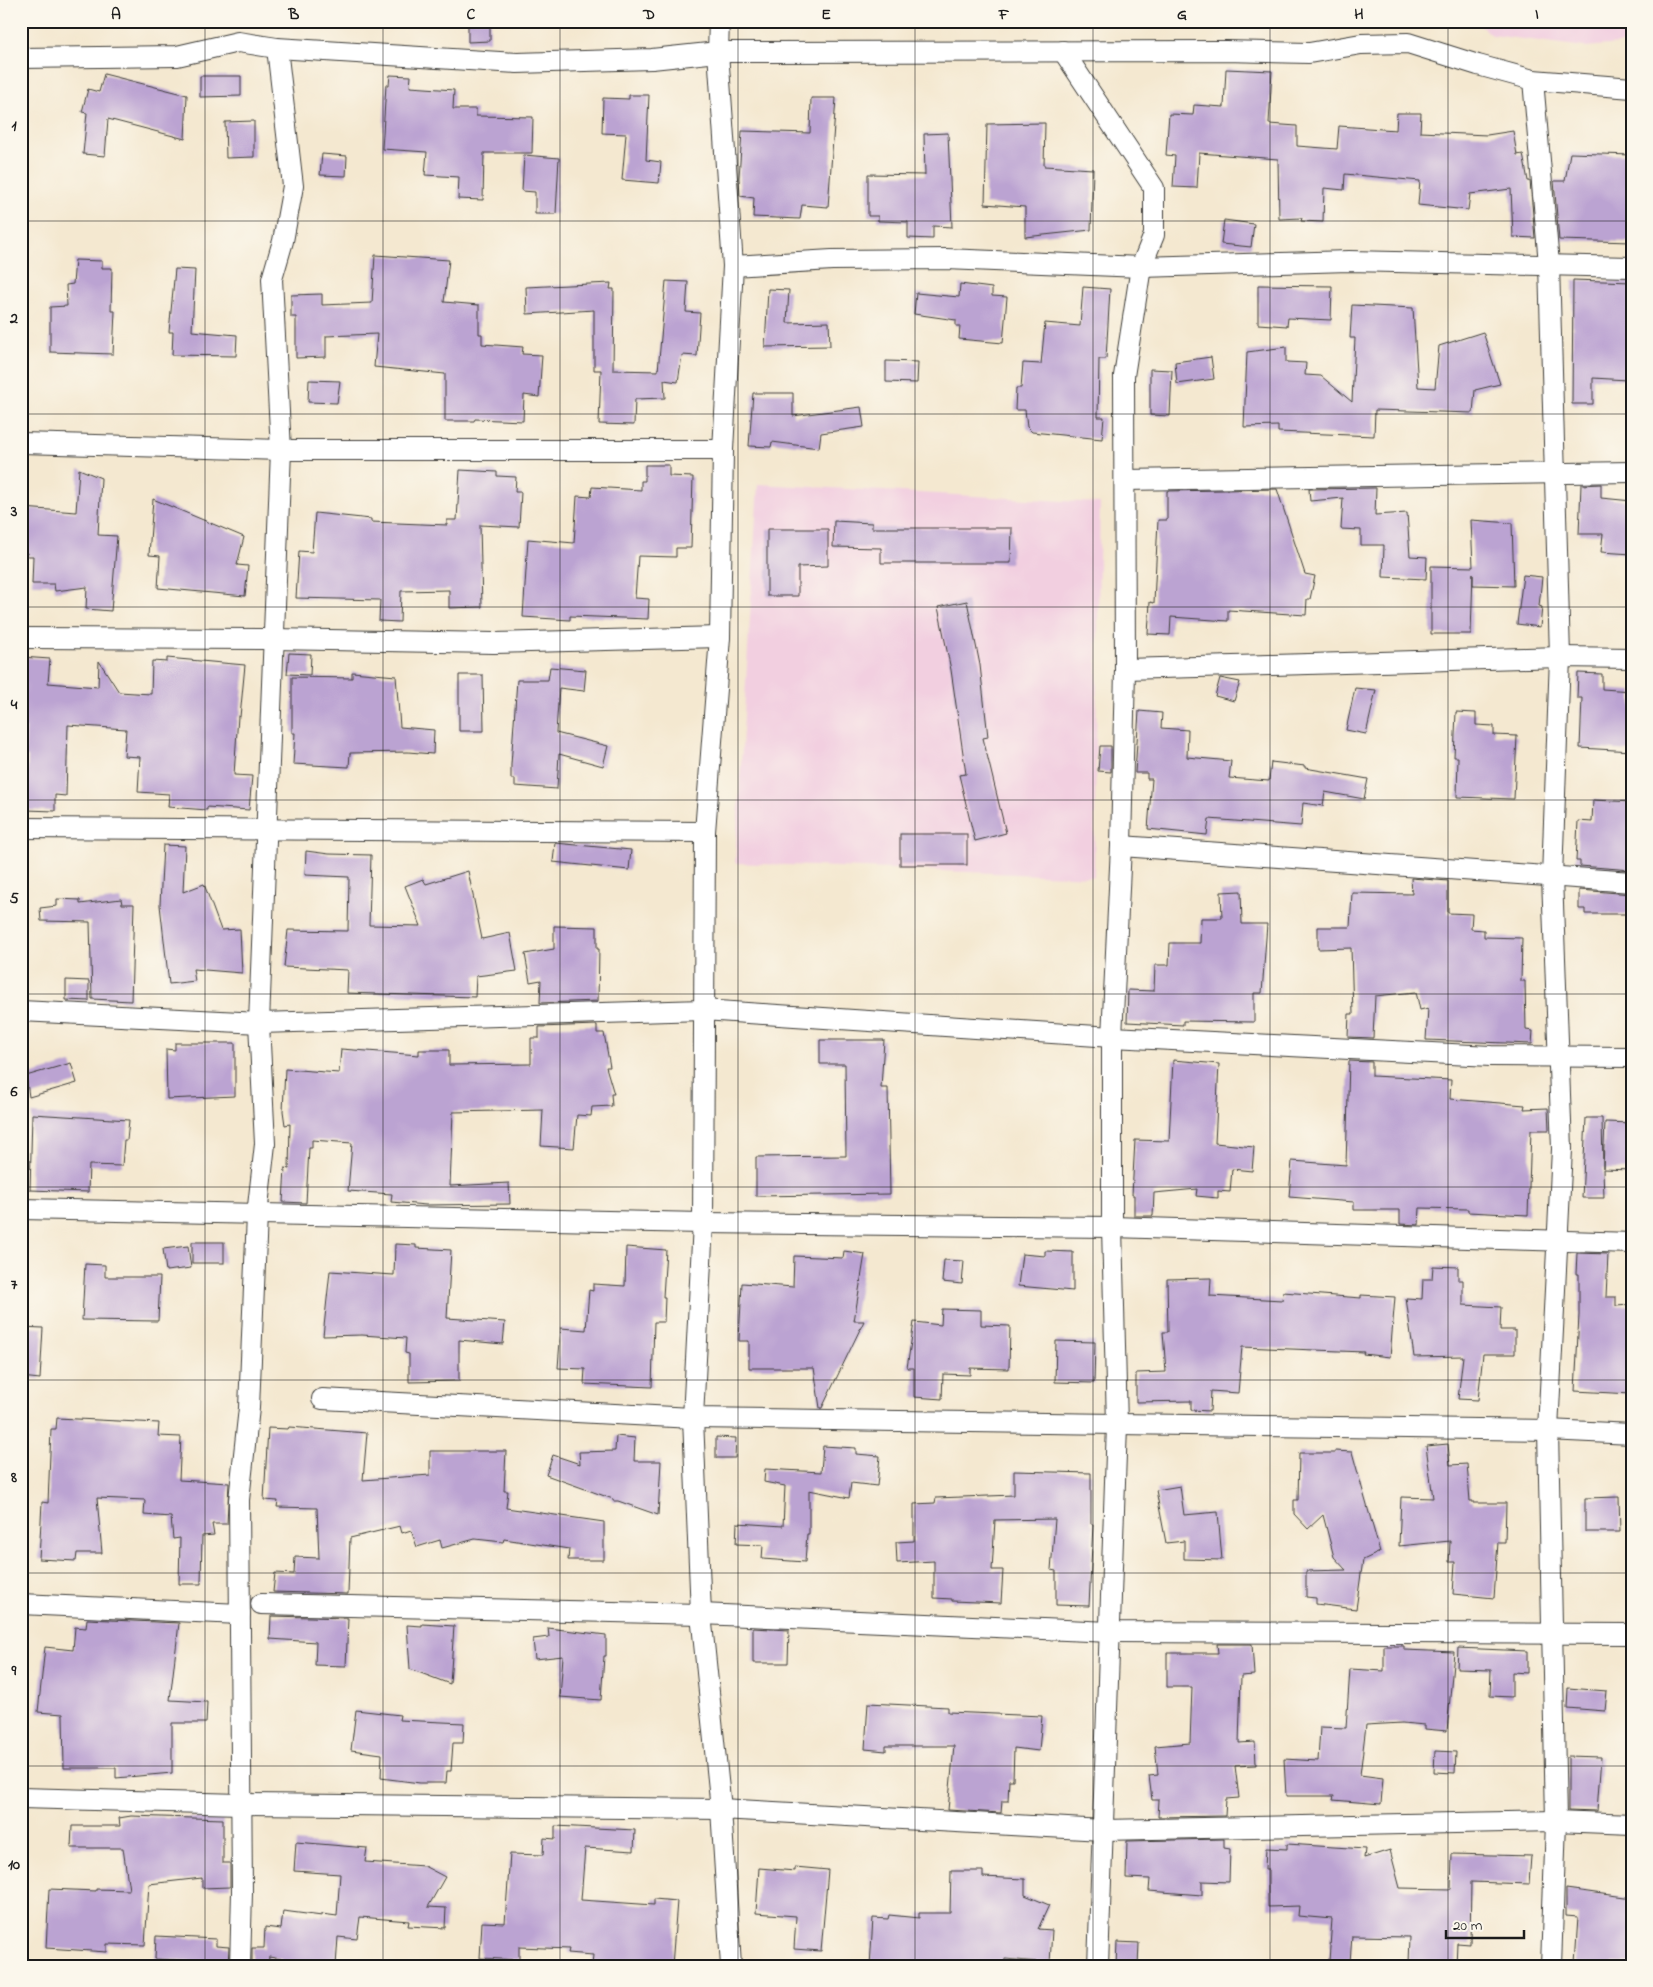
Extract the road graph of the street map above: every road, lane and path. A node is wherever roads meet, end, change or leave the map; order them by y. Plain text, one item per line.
1 (718, 21) edge
2 (277, 48) junction
3 (1063, 51) junction
4 (718, 52) junction
5 (21, 58) edge
6 (1533, 80) junction
7 (1632, 88) edge
8 (1549, 264) junction
9 (733, 266) junction
10 (1141, 267) junction
11 (1632, 267) edge
12 (21, 443) edge
13 (281, 450) junction
14 (723, 450) junction
15 (1632, 472) edge
16 (1125, 480) junction
17 (720, 637) junction
18 (21, 638) edge
19 (1560, 657) junction
20 (1632, 658) edge
21 (1125, 669) junction
22 (21, 828) edge
23 (705, 832) junction
24 (1121, 846) junction
25 (1552, 877) junction
26 (1632, 882) edge
27 (703, 1010) junction
28 (21, 1011) edge
29 (1112, 1037) junction
30 (1559, 1056) junction
31 (1632, 1057) edge
32 (21, 1209) edge
33 (703, 1223) junction
34 (1112, 1227) junction
35 (1556, 1240) junction
36 (1632, 1243) edge
37 (322, 1399) dead end
38 (694, 1418) junction
39 (1117, 1425) junction
40 (1548, 1430) junction
41 (1632, 1434) edge
42 (21, 1604) edge
43 (261, 1604) dead end
44 (240, 1614) junction
45 (702, 1614) junction
46 (1110, 1632) junction
47 (1552, 1633) junction
48 (1632, 1634) edge
49 (21, 1798) edge
50 (241, 1804) junction
51 (721, 1809) junction
52 (1556, 1821) junction
53 (1632, 1824) edge
54 (1103, 1830) junction
55 (240, 1966) edge
56 (731, 1966) edge
57 (1098, 1966) edge
58 (1551, 1966) edge

1 - 4 street
2 - 4 street
2 - 5 street
2 - 13 street
3 - 4 street
3 - 6 street
3 - 10 street
4 - 9 street
6 - 7 street
6 - 8 street
8 - 10 street
8 - 11 street
8 - 19 street
9 - 10 street
9 - 14 street
10 - 16 street
12 - 13 street
13 - 14 street
13 - 44 street
14 - 17 street
15 - 16 street
16 - 21 street
17 - 18 street
17 - 23 street
19 - 20 street
19 - 21 street
19 - 25 street
21 - 24 street
22 - 23 street
23 - 27 street
24 - 25 street
24 - 29 street
25 - 26 street
25 - 30 street
27 - 28 street
27 - 29 street
27 - 33 street
29 - 30 street
29 - 34 street
30 - 31 street
30 - 35 street
32 - 33 street
33 - 34 street
33 - 38 street
34 - 35 street
34 - 39 street
35 - 36 street
35 - 40 street
37 - 38 street
38 - 39 street
38 - 45 street
39 - 40 street
39 - 46 street
40 - 41 street
40 - 47 street
42 - 44 street
43 - 45 street
44 - 50 street
45 - 46 street
45 - 51 street
46 - 47 street
46 - 54 street
47 - 48 street
47 - 52 street
49 - 50 street
50 - 51 street
50 - 55 street
51 - 54 street
51 - 56 street
52 - 53 street
52 - 54 street
52 - 58 street
54 - 57 street

